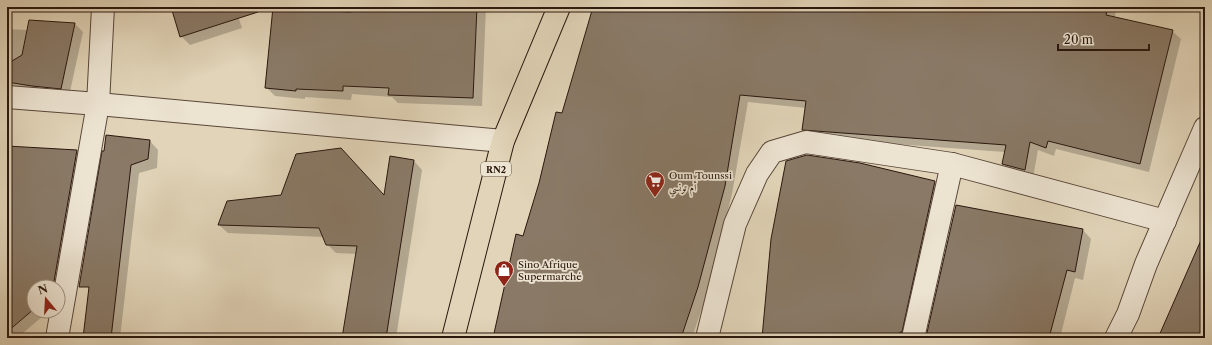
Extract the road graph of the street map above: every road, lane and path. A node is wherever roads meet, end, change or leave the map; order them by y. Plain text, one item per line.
1 (103, 7) edge
2 (559, 7) edge
3 (7, 97) edge
4 (98, 104) junction
5 (1205, 128) edge
6 (503, 140) junction
7 (952, 164) junction
8 (1165, 221) junction
9 (57, 338) edge
10 (453, 338) edge
11 (707, 338) edge
12 (913, 338) edge
13 (1116, 338) edge

1 - 4 street
2 - 6 highway, RN2
3 - 4 street
4 - 6 street
4 - 9 street
5 - 8 street
6 - 10 highway, RN2
7 - 8 street
7 - 11 street
7 - 12 street
8 - 13 street

